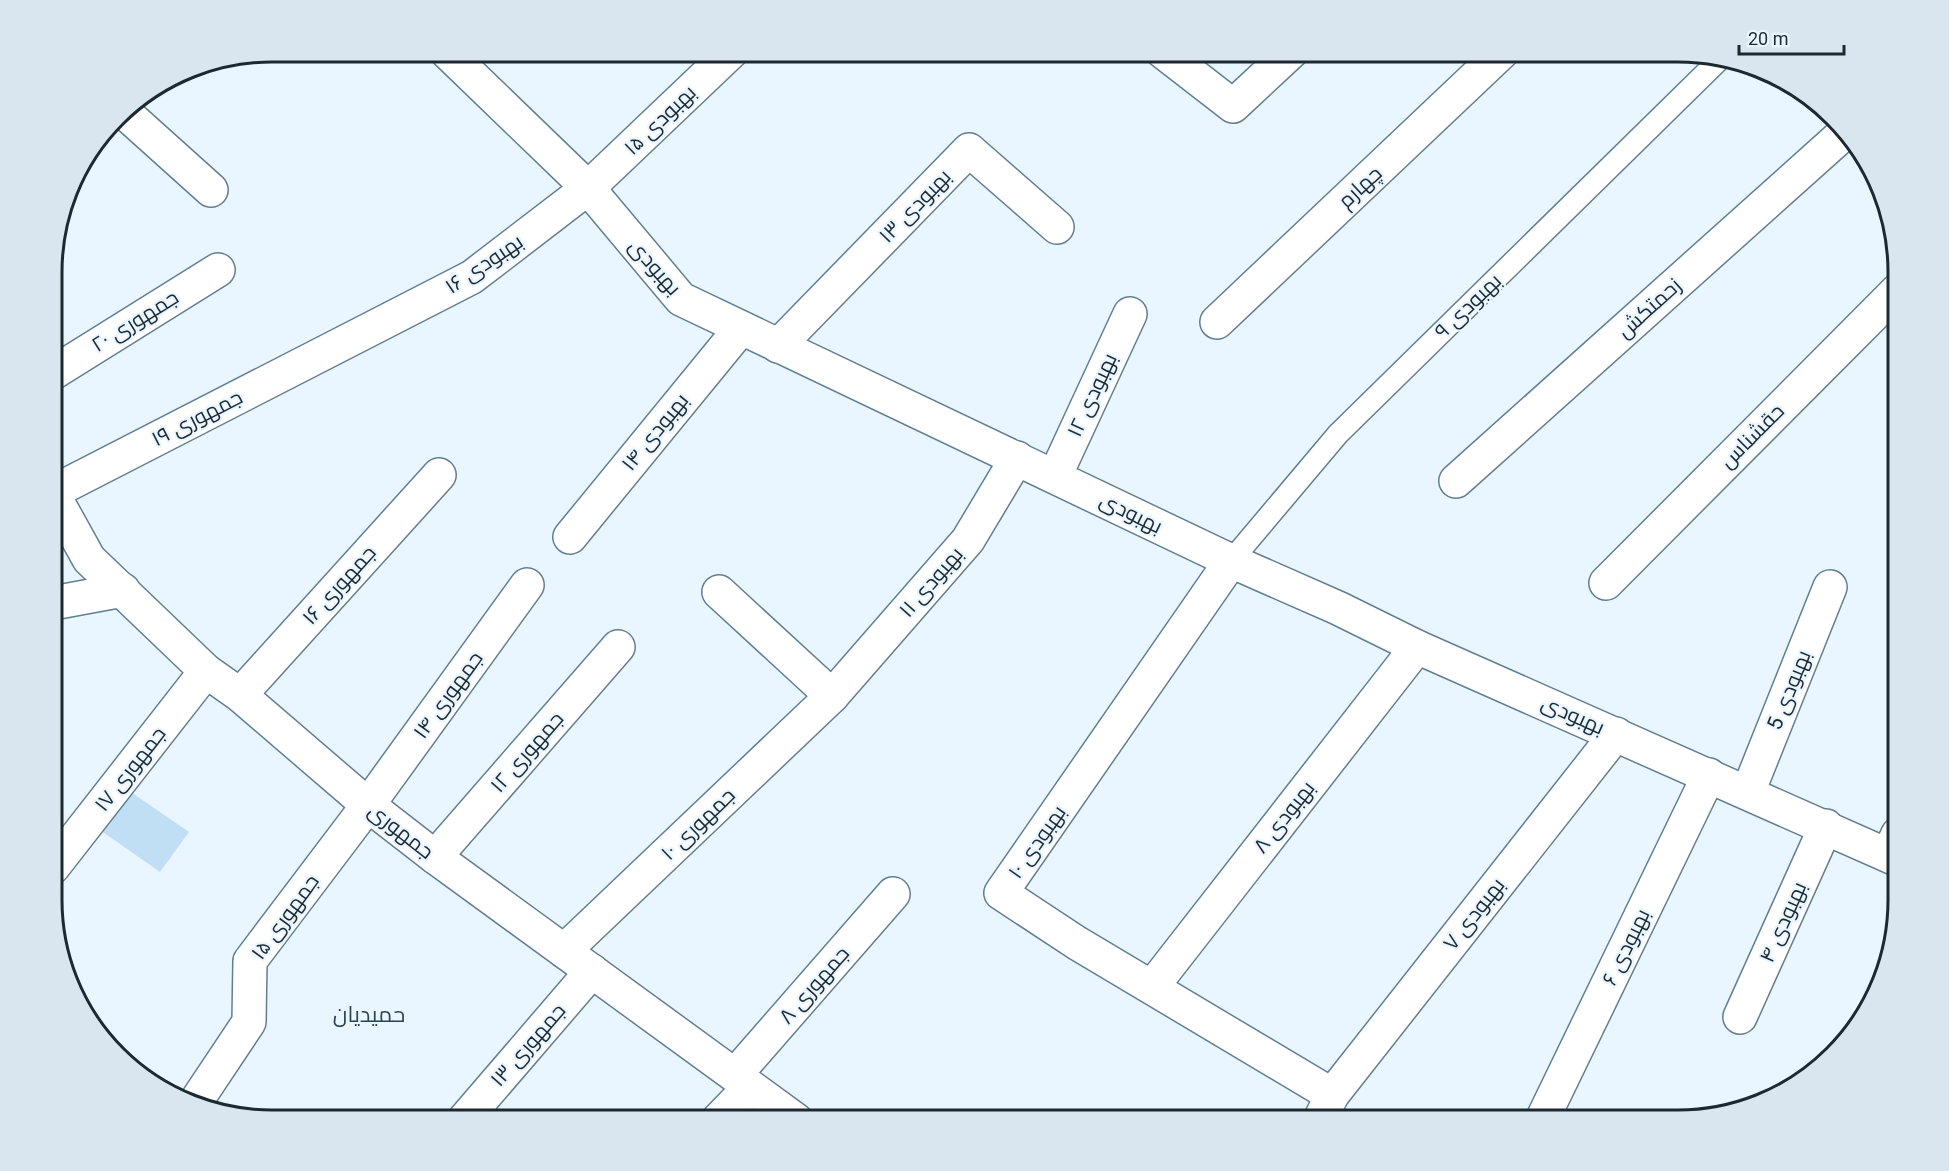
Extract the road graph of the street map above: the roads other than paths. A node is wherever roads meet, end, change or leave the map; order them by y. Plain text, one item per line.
1 (457, 62) edge
2 (720, 62) edge
3 (1176, 62) edge
4 (1280, 62) edge
5 (1491, 62) edge
6 (1714, 65) edge
7 (130, 116) edge
8 (1839, 138) edge
9 (588, 188) junction
10 (211, 189) dead end
11 (1057, 227) dead end
12 (218, 270) dead end
13 (1887, 301) edge
14 (1130, 314) dead end
15 (1217, 322) dead end
16 (741, 328) junction
17 (341, 343) joint
18 (778, 346) junction
19 (62, 367) edge
20 (1017, 458) junction
21 (439, 475) dead end
22 (1055, 476) junction
23 (1456, 480) dead end
24 (62, 488) edge
25 (62, 510) edge
26 (570, 537) dead end
27 (1231, 561) junction
28 (1606, 583) dead end
29 (527, 585) dead end
30 (1830, 587) dead end
31 (123, 590) junction
32 (719, 592) dead end
33 (62, 601) edge
34 (618, 647) dead end
35 (1417, 647) junction
36 (206, 672) junction
37 (240, 695) junction
38 (832, 696) junction
39 (1616, 734) junction
40 (1709, 775) junction
41 (1748, 792) junction
42 (368, 806) junction
43 (1826, 826) junction
44 (1887, 848) edge
45 (62, 856) edge
46 (435, 857) junction
47 (893, 894) dead end
48 (564, 951) junction
49 (591, 971) junction
50 (1152, 987) junction
51 (1740, 1017) dead end
52 (743, 1081) junction
53 (199, 1097) edge
54 (1326, 1107) edge
55 (1547, 1109) edge
56 (473, 1110) edge
57 (725, 1110) edge
58 (782, 1110) edge

1 - 9 street, بهبودی
2 - 9 street, بهبودی ۱۵
3 - 4 street
5 - 15 street, چهارم
6 - 27 lane, بهبودی ۹
7 - 10 street
8 - 23 street, زحمتکش
9 - 16 street, بهبودی
9 - 17 street, بهبودی ۱۶
11 - 18 street, بهبودی ۱۳
12 - 19 street, جمهوری ۲۰
13 - 28 street, حقشناس
14 - 22 street, بهبودی ۱۲
16 - 18 street, بهبودی
16 - 26 street, بهبودی ۱۴
17 - 24 street, جمهوری ۱۹
18 - 20 street, بهبودی
20 - 22 street, بهبودی
20 - 38 street, بهبودی ۱۱
21 - 37 street, جمهوری ۱۶
22 - 27 street, بهبودی
25 - 31 street, جمهوری
27 - 35 street, بهبودی
27 - 50 street, بهبودی ۱۰
29 - 42 street, جمهوری ۱۴
30 - 41 street, بهبودی 5
31 - 33 street
31 - 36 street, جمهوری
32 - 38 street
34 - 46 street, جمهوری ۱۲
35 - 39 street, بهبودی
35 - 50 street, بهبودی ۸
36 - 37 street, جمهوری
36 - 45 street, جمهوری ۱۷
37 - 42 street, جمهوری
38 - 48 street, جمهوری ۱۰
39 - 40 street, بهبودی
39 - 54 street, بهبودی ۷
40 - 41 street, بهبودی
40 - 55 street, بهبودی ۶
41 - 43 street, بهبودی
42 - 46 street, جمهوری
42 - 53 street, جمهوری ۱۵
43 - 44 street, بهبودی
43 - 51 street, بهبودی ۴
46 - 48 street, جمهوری
47 - 52 street, جمهوری ۸
48 - 49 street, جمهوری
49 - 52 street, جمهوری
49 - 56 street, جمهوری ۱۳
50 - 54 street, بهبودی ۱۰
52 - 57 street, جمهوری ۸
52 - 58 street, جمهوری

